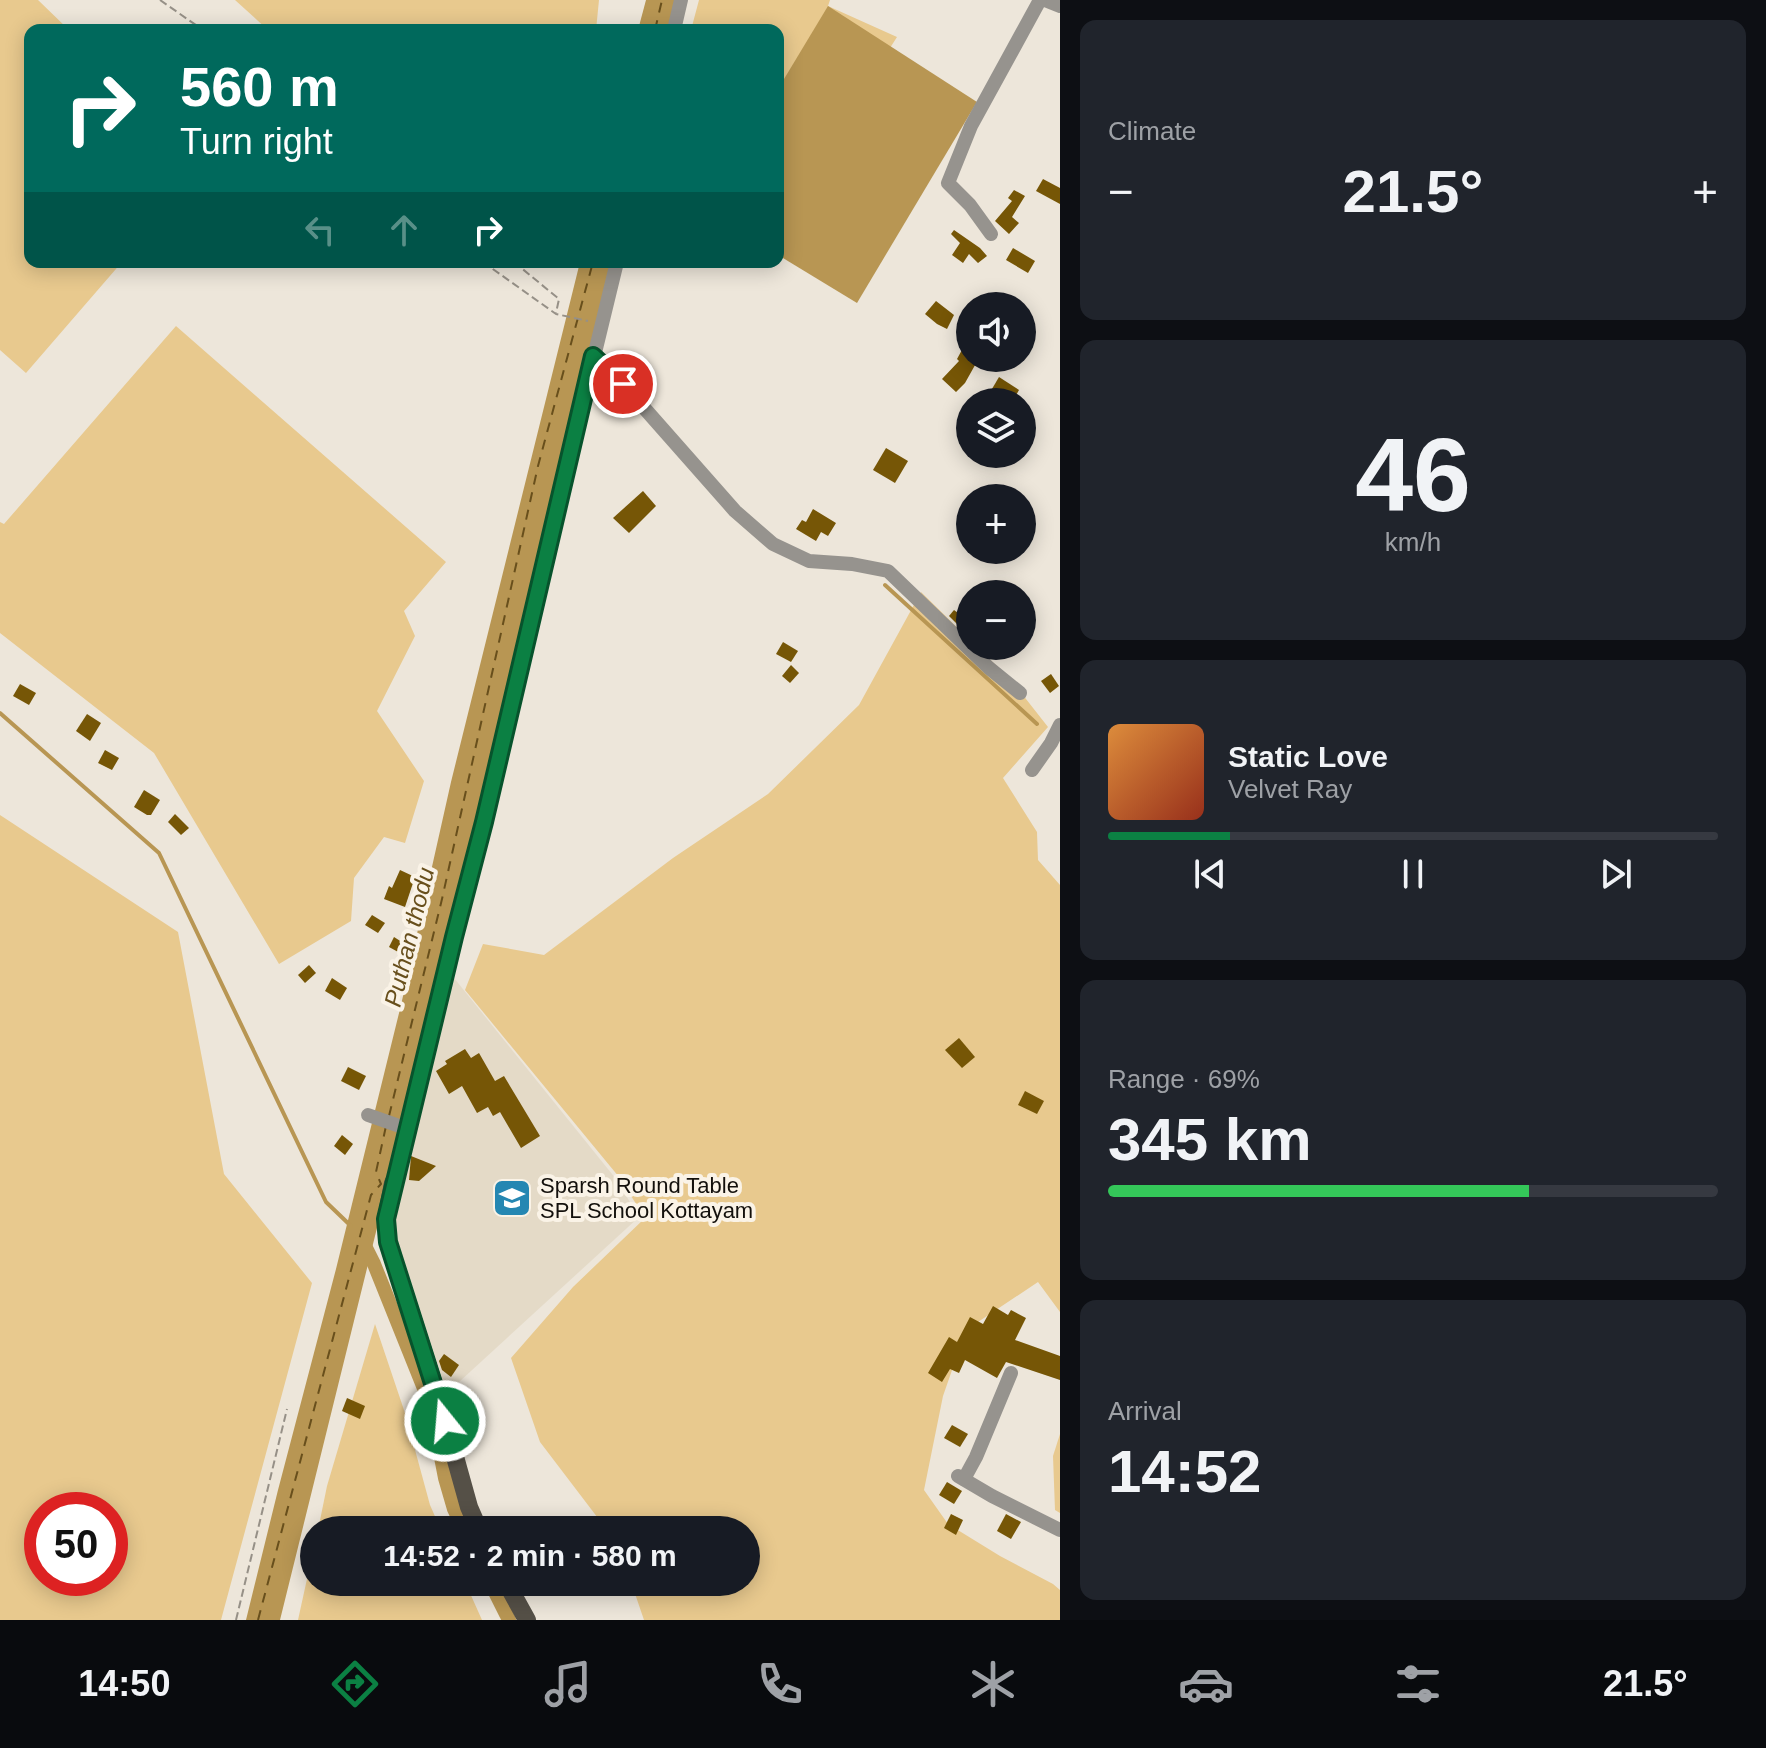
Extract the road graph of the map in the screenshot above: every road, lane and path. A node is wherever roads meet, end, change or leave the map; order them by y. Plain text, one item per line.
1 (160, 0) edge
2 (681, 0) edge
3 (1043, 0) edge
4 (1060, 6) edge
5 (194, 24) edge
6 (675, 24) edge
7 (991, 234) dead end
8 (491, 268) edge
9 (521, 268) edge
10 (615, 268) edge
11 (556, 314) junction
12 (601, 324) junction
13 (593, 356) junction
14 (1020, 693) dead end
15 (1060, 725) edge
16 (1032, 770) dead end
17 (368, 1115) dead end
18 (408, 1129) junction
19 (393, 1183) joint
20 (1011, 1373) dead end
21 (287, 1409) dead end
22 (473, 1516) edge
23 (1060, 1530) edge
24 (514, 1596) edge
25 (236, 1620) edge
26 (527, 1620) edge

1 - 5 path
2 - 6 street
3 - 4 street
3 - 7 street
8 - 11 path
9 - 11 path
10 - 12 street
11 - 12 path
12 - 13 street
13 - 14 street
13 - 18 street
15 - 16 street
17 - 18 street
18 - 19 street
19 - 22 main road
20 - 23 street
21 - 25 path
24 - 26 main road

